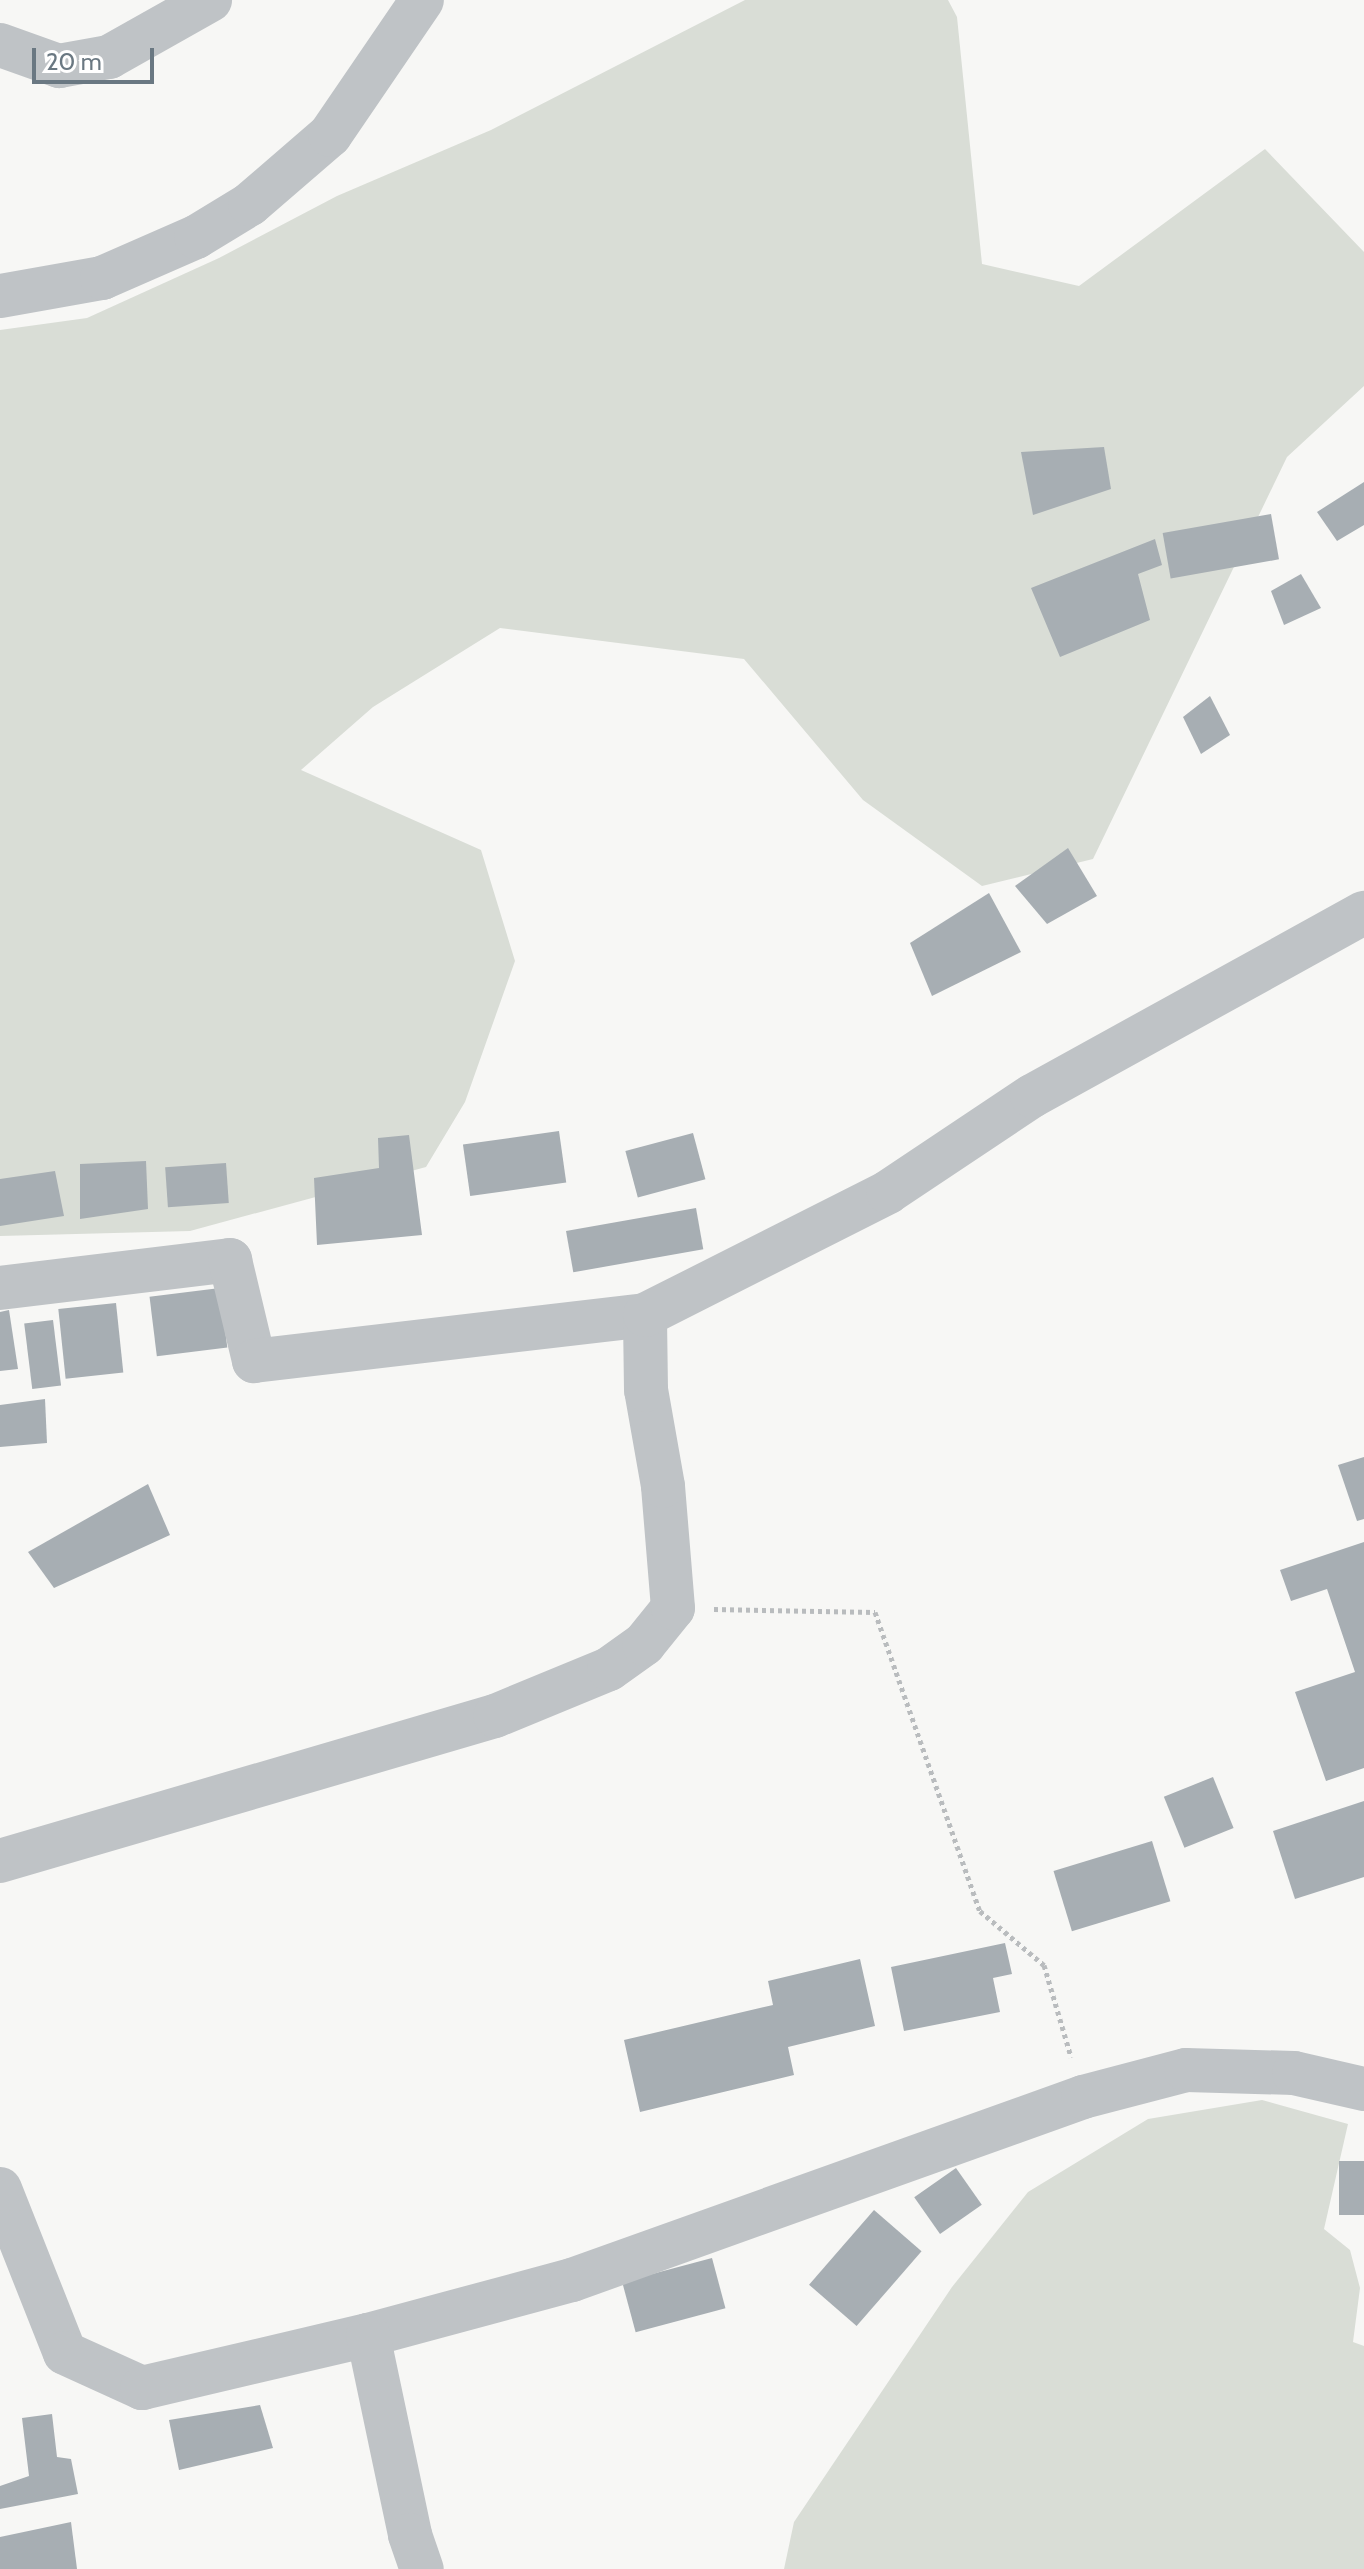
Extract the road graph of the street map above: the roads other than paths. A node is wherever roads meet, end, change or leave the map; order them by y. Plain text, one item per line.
1 (422, 0) edge
2 (186, 7) edge
3 (0, 45) edge
4 (0, 296) edge
5 (1364, 913) edge
6 (0, 1288) edge
7 (645, 1315) junction
8 (0, 1861) edge
9 (1364, 2089) edge
10 (0, 2189) edge
11 (368, 2335) junction
12 (422, 2569) edge

1 - 4 street
2 - 3 street
5 - 7 street
6 - 7 street
7 - 8 street
9 - 11 street
10 - 11 street
11 - 12 street

